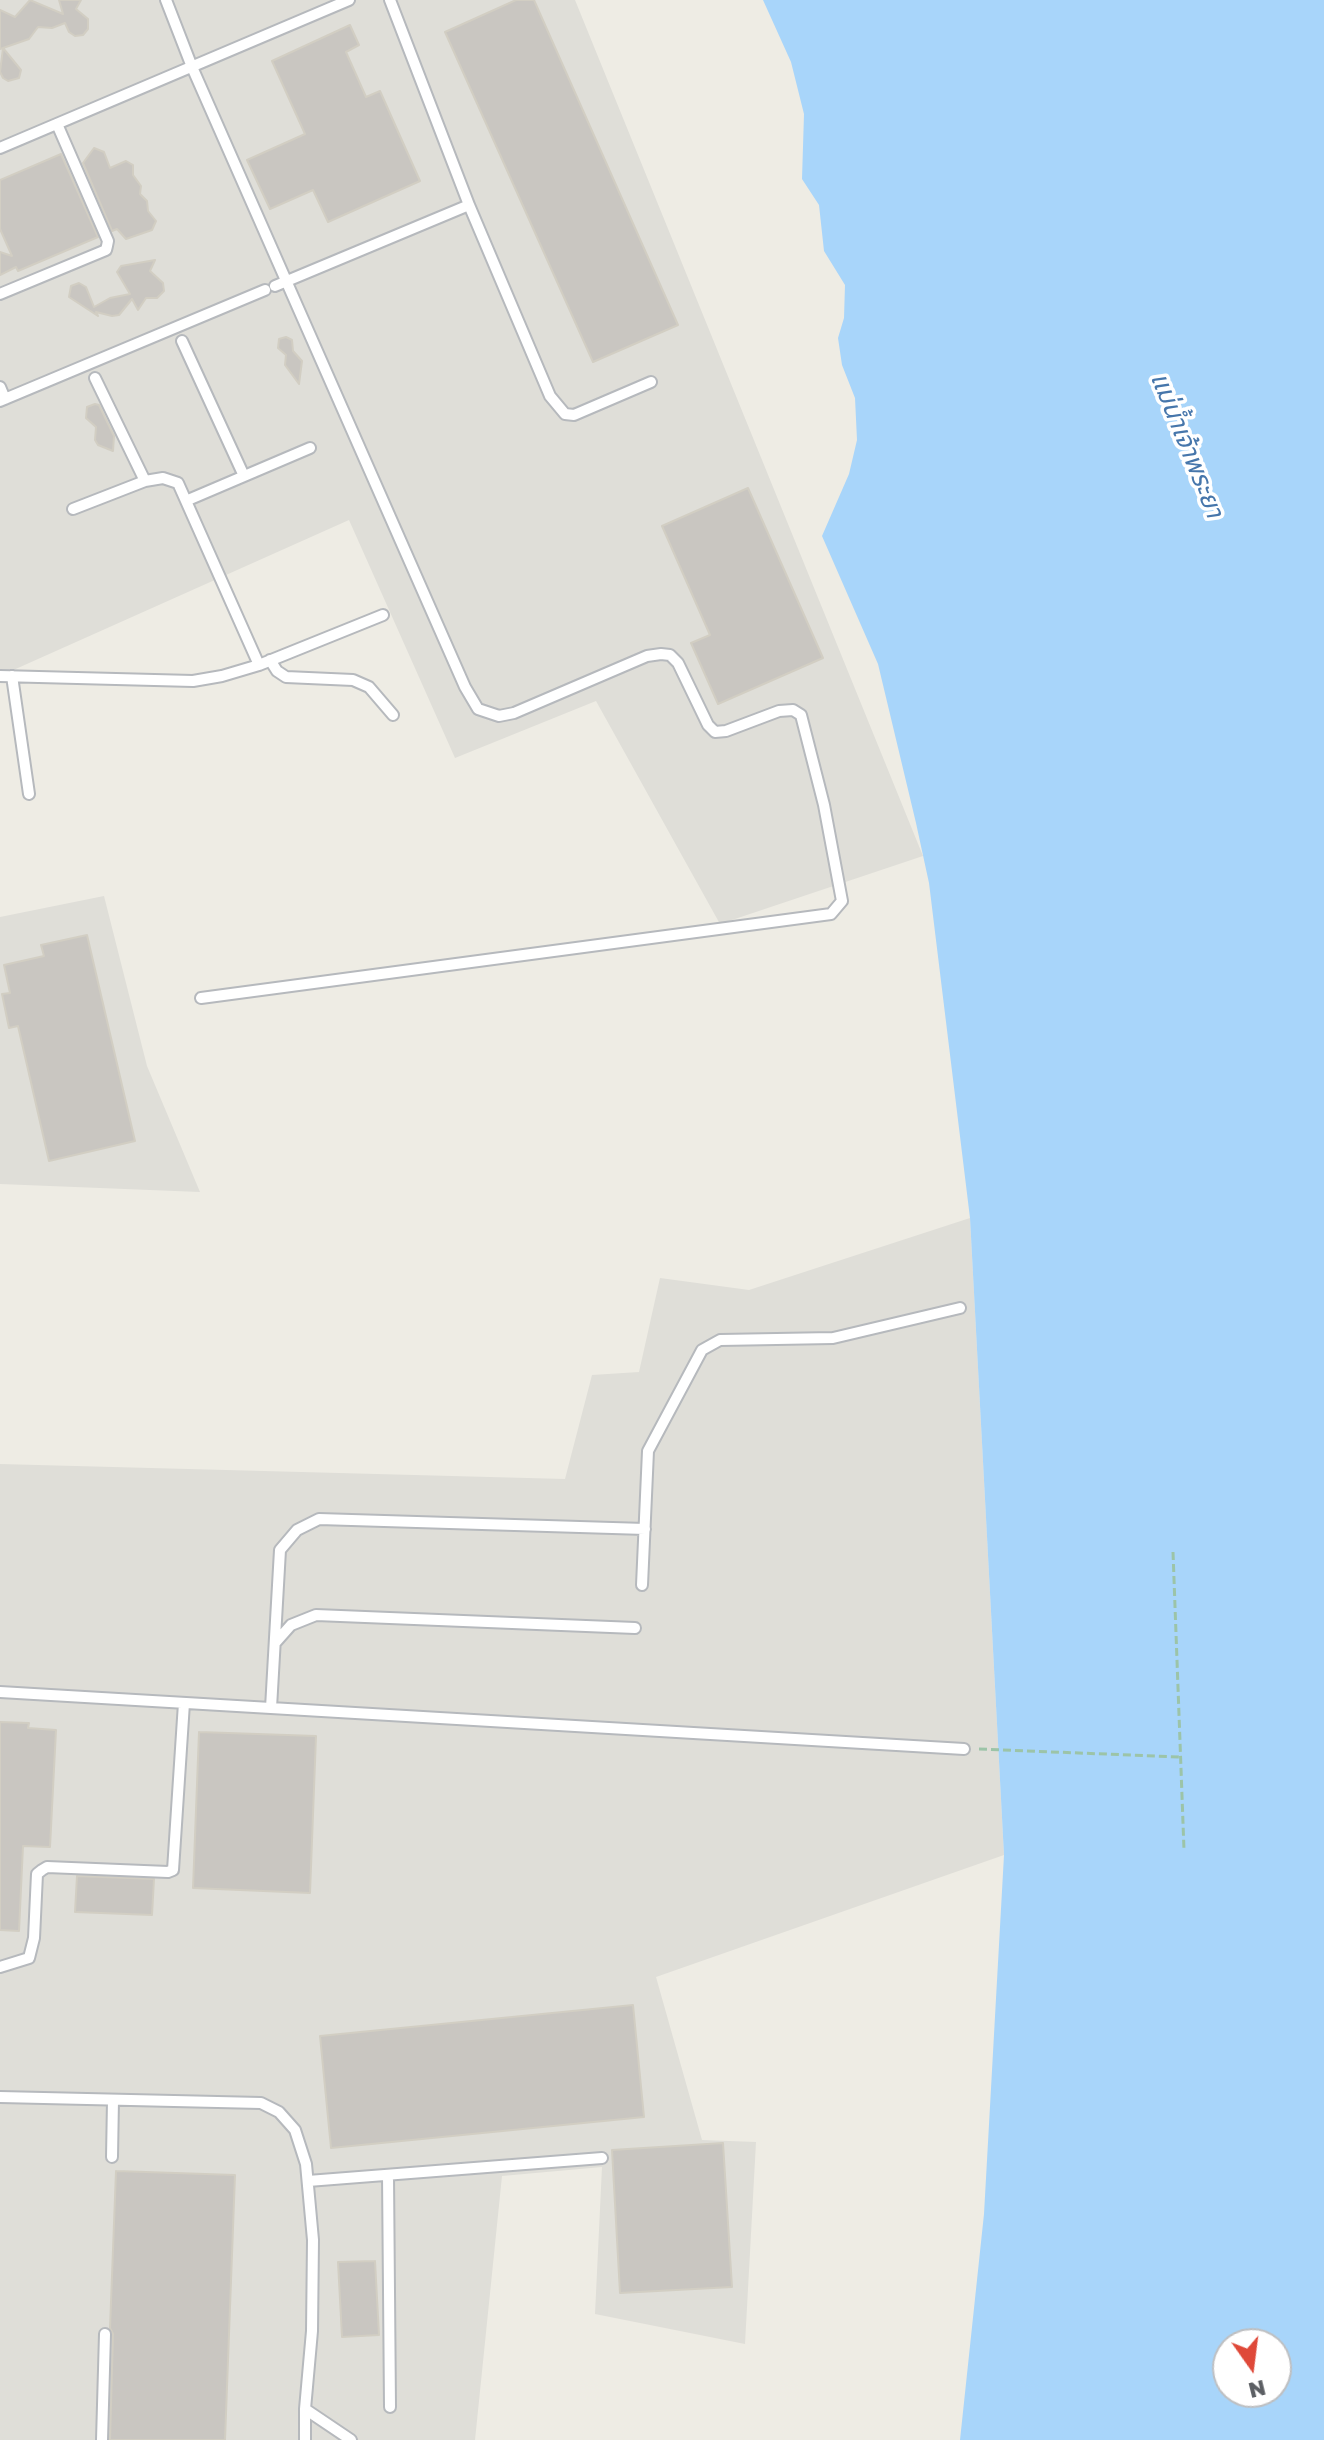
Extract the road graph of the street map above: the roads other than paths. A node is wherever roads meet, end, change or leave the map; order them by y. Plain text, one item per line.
1 (166, 0) edge
2 (349, 0) edge
3 (390, 0) edge
4 (192, 67) junction
5 (57, 124) junction
6 (0, 148) edge
7 (469, 205) junction
8 (287, 281) junction
9 (0, 294) edge
10 (182, 341) dead end
11 (95, 378) dead end
12 (651, 382) dead end
13 (0, 387) edge
14 (3, 400) edge
15 (310, 448) dead end
16 (244, 476) junction
17 (145, 481) junction
18 (188, 500) junction
19 (73, 509) dead end
20 (383, 615) dead end
21 (270, 660) junction
22 (259, 665) junction
23 (0, 676) edge
24 (12, 676) junction
25 (393, 715) dead end
26 (29, 794) dead end
27 (201, 998) dead end
28 (960, 1308) dead end
29 (645, 1529) junction
30 (642, 1585) dead end
31 (635, 1628) dead end
32 (275, 1643) junction
33 (0, 1692) edge
34 (184, 1703) junction
35 (271, 1708) junction
36 (964, 1749) road end
37 (0, 1967) edge
38 (0, 2097) edge
39 (113, 2100) junction
40 (112, 2157) dead end
41 (602, 2158) dead end
42 (388, 2175) junction
43 (308, 2181) junction
44 (105, 2334) dead end
45 (390, 2407) dead end
46 (305, 2409) junction
47 (102, 2440) edge
48 (305, 2440) edge
49 (351, 2440) edge

1 - 4 lane
2 - 4 lane
3 - 7 lane
4 - 5 lane
4 - 8 lane
5 - 6 lane
5 - 9 lane
7 - 8 lane
7 - 12 lane
8 - 14 lane
8 - 27 lane
10 - 16 lane
11 - 17 lane
13 - 14 lane
15 - 16 lane
16 - 18 lane
17 - 18 lane
17 - 19 lane
18 - 22 lane
20 - 21 lane
21 - 22 lane
21 - 25 lane
22 - 24 lane
23 - 24 lane
24 - 26 lane
28 - 29 lane
29 - 30 lane
29 - 32 lane
31 - 32 lane
32 - 35 lane
33 - 34 lane
34 - 35 lane
34 - 37 lane
35 - 36 lane
38 - 39 lane
39 - 40 lane
39 - 43 lane
41 - 42 lane
42 - 43 lane
42 - 45 lane
43 - 46 lane
44 - 47 lane
46 - 48 lane
46 - 49 lane

